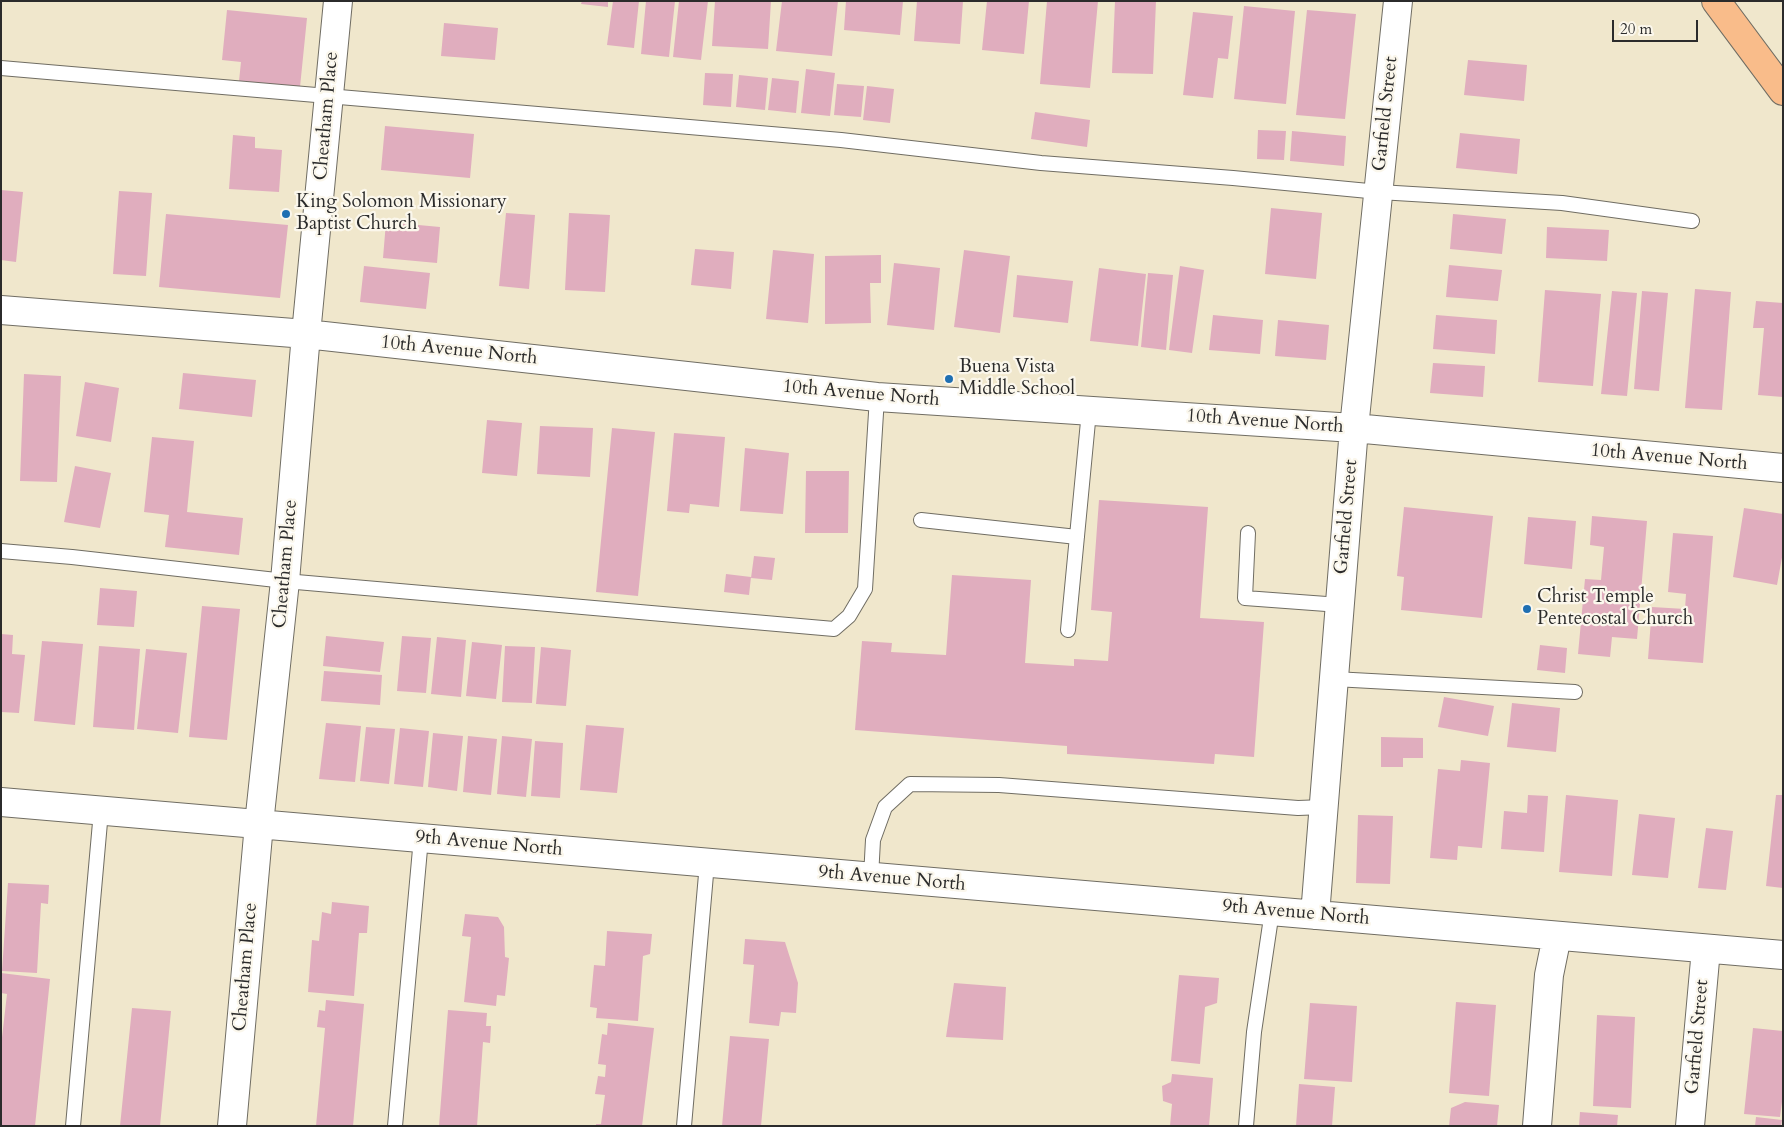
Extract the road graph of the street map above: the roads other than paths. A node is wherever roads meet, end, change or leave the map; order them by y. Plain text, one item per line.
1 (338, 1) edge
2 (1398, 1) edge
3 (1716, 1) edge
4 (1, 68) edge
5 (1783, 92) edge
6 (329, 96) junction
7 (1378, 192) junction
8 (1692, 221) dead end
9 (1, 310) edge
10 (306, 334) junction
11 (877, 397) junction
12 (1089, 411) junction
13 (1354, 428) junction
14 (1783, 468) edge
15 (921, 520) dead end
16 (1248, 534) dead end
17 (1077, 536) junction
18 (1, 552) edge
19 (285, 581) junction
20 (1340, 605) junction
21 (1068, 630) dead end
22 (1334, 679) junction
23 (1574, 692) dead end
24 (1, 802) edge
25 (1324, 807) junction
26 (100, 811) junction
27 (259, 824) junction
28 (422, 838) junction
29 (707, 863) junction
30 (871, 877) junction
31 (1272, 911) junction
32 (1315, 915) junction
33 (1557, 936) junction
34 (1706, 949) junction
35 (1783, 955) edge
36 (73, 1126) edge
37 (232, 1126) edge
38 (394, 1126) edge
39 (684, 1126) edge
40 (1246, 1126) edge
41 (1537, 1126) edge
42 (1690, 1126) edge

1 - 6 street, Cheatham Place
2 - 7 street, Garfield Street
3 - 5 highway
4 - 6 lane
6 - 7 lane
6 - 10 street, Cheatham Place
7 - 8 lane
7 - 13 street, Garfield Street
9 - 10 street, 10th Avenue North
10 - 11 street, 10th Avenue North
10 - 19 street, Cheatham Place
11 - 12 street, 10th Avenue North
11 - 19 lane
12 - 13 street, 10th Avenue North
12 - 17 lane
13 - 14 street, 10th Avenue North
13 - 20 street, Garfield Street
15 - 17 lane
16 - 20 lane
17 - 21 lane
18 - 19 lane
19 - 27 street, Cheatham Place
20 - 22 street, Garfield Street
22 - 23 lane
22 - 25 street, Garfield Street
24 - 26 street, 9th Avenue North
25 - 30 lane
25 - 32 street, Garfield Street
26 - 27 street, 9th Avenue North
26 - 36 lane
27 - 28 street, 9th Avenue North
27 - 37 street, Cheatham Place
28 - 29 street, 9th Avenue North
28 - 38 lane
29 - 30 street, 9th Avenue North
29 - 39 lane
30 - 31 street, 9th Avenue North
31 - 32 street, 9th Avenue North
31 - 40 lane
32 - 33 street, 9th Avenue North
33 - 34 street, 9th Avenue North
33 - 41 street
34 - 35 street, 9th Avenue North
34 - 42 street, Garfield Street

